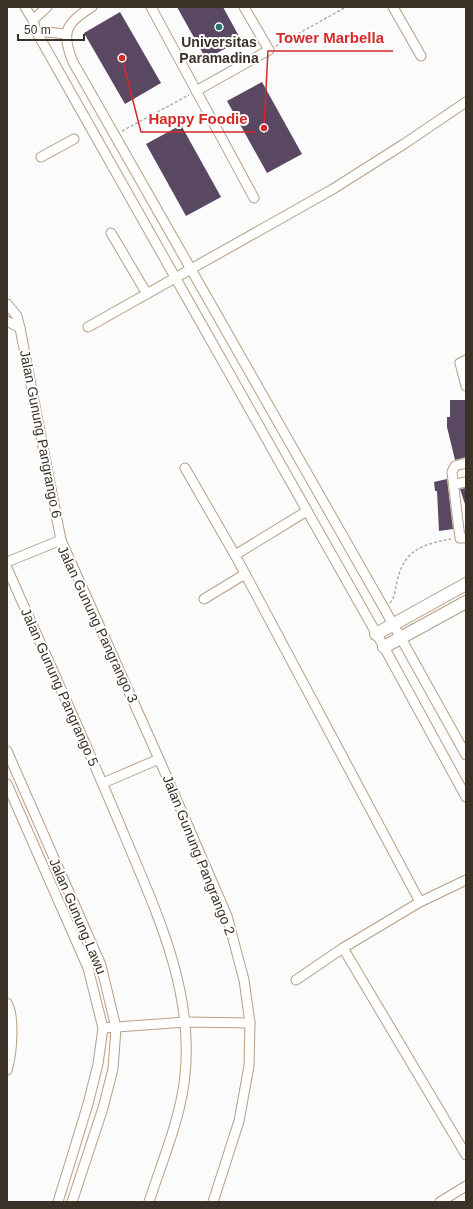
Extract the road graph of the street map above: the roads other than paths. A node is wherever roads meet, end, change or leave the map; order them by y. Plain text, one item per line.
1 (25, 7) edge
2 (48, 7) edge
3 (92, 7) edge
4 (150, 7) edge
5 (244, 7) edge
6 (393, 7) edge
7 (33, 20) junction
8 (36, 31) junction
9 (66, 34) junction
10 (421, 56) dead end
11 (196, 91) junction
12 (466, 102) edge
13 (74, 139) dead end
14 (41, 157) dead end
15 (254, 198) dead end
16 (111, 233) dead end
17 (191, 270) junction
18 (175, 278) junction
19 (147, 294) junction
20 (7, 304) edge
21 (7, 321) edge
22 (88, 327) dead end
23 (20, 328) junction
24 (466, 360) edge
25 (466, 386) edge
26 (466, 463) edge
27 (185, 468) dead end
28 (466, 482) edge
29 (454, 484) junction
30 (307, 511) junction
31 (463, 538) edge
32 (61, 540) junction
33 (235, 555) junction
34 (7, 562) edge
35 (7, 568) edge
36 (245, 574) junction
37 (466, 584) edge
38 (204, 599) dead end
39 (466, 602) edge
40 (394, 624) junction
41 (376, 634) junction
42 (401, 638) junction
43 (384, 647) junction
44 (7, 751) edge
45 (466, 755) edge
46 (159, 758) junction
47 (103, 783) junction
48 (7, 784) edge
49 (466, 797) edge
50 (466, 880) edge
51 (420, 902) junction
52 (343, 948) junction
53 (296, 980) dead end
54 (7, 1003) edge
55 (186, 1022) junction
56 (250, 1023) junction
57 (103, 1028) junction
58 (116, 1028) junction
59 (7, 1070) edge
60 (466, 1155) edge
61 (466, 1186) edge
62 (58, 1202) edge
63 (72, 1202) edge
64 (149, 1202) edge
65 (213, 1202) edge
66 (440, 1202) edge

1 - 7 street
2 - 7 street
3 - 9 street
4 - 11 street
5 - 11 street
6 - 10 street
7 - 8 street
8 - 9 street
8 - 18 street
9 - 17 street
11 - 15 street
12 - 17 street
13 - 14 street
16 - 19 street
17 - 18 street
17 - 40 street
18 - 19 street
18 - 30 street
19 - 22 street
20 - 23 street, Jalan Gunung Pangrango 6
21 - 23 street
23 - 32 street, Jalan Gunung Pangrango 6
24 - 25 street
26 - 29 street
27 - 33 street
28 - 29 street
29 - 31 street
30 - 33 street
30 - 41 street
32 - 34 street, Jalan Gunung Pangrango 3
32 - 46 street, Jalan Gunung Pangrango 3
33 - 36 street
35 - 47 street, Jalan Gunung Pangrango 5
36 - 38 street
36 - 51 street
37 - 40 main road
39 - 42 main road
40 - 41 main road
40 - 42 street
41 - 43 street
42 - 43 main road
42 - 45 street
43 - 49 street
44 - 58 street, Jalan Gunung Lawu
46 - 47 street
46 - 56 street, Jalan Gunung Pangrango 2
47 - 55 street
48 - 57 street, Jalan Gunung Lawu
50 - 51 street
51 - 52 street
52 - 53 street
52 - 60 street
54 - 59 street
55 - 56 street
55 - 58 street
55 - 64 street
56 - 65 street, Jalan Gunung Pangrango 2
57 - 58 street
57 - 62 street, Jalan Gunung Lawu
58 - 63 street, Jalan Gunung Lawu
61 - 66 street

